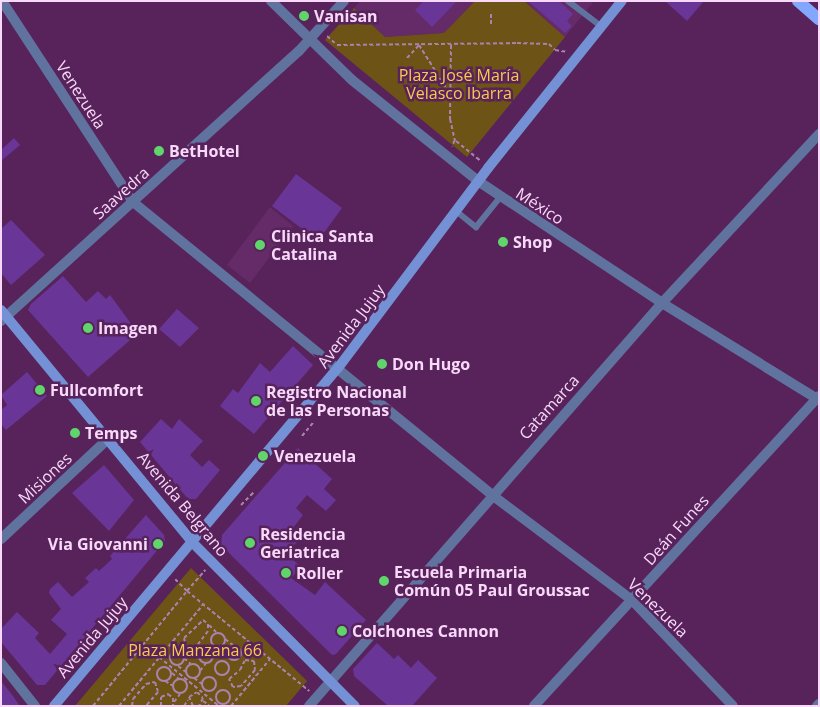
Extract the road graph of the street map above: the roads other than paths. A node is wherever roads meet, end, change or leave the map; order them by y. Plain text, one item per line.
1 (2, 1) edge
2 (271, 1) edge
3 (344, 1) edge
4 (568, 1) edge
5 (622, 1) edge
6 (798, 1) edge
7 (819, 19) edge
8 (602, 27) junction
9 (309, 40) junction
10 (819, 134) edge
11 (478, 181) junction
12 (500, 197) junction
13 (133, 202) junction
14 (456, 211) junction
15 (662, 303) junction
16 (3, 316) edge
17 (338, 368) junction
18 (818, 398) edge
19 (108, 439) junction
20 (492, 494) junction
21 (1, 539) edge
22 (192, 542) junction
23 (632, 600) junction
24 (1, 663) edge
25 (330, 681) junction
26 (35, 706) edge
27 (54, 706) edge
28 (309, 706) edge
29 (355, 706) edge
30 (534, 706) edge
31 (733, 706) edge

1 - 13 street, Venezuela
2 - 9 street, México
3 - 9 street, Saavedra
4 - 8 lane
5 - 8 main road, Avenida Jujuy
6 - 7 main road
8 - 11 main road, Avenida Jujuy
9 - 11 street, México
9 - 13 street, Saavedra
10 - 15 street, Catamarca
11 - 12 street, México
11 - 14 main road, Avenida Jujuy
12 - 14 lane
12 - 15 street, México
13 - 16 street, Saavedra
13 - 17 street, Venezuela
14 - 17 main road, Avenida Jujuy
15 - 18 street, México
15 - 20 street, Catamarca
16 - 19 main road, Avenida Belgrano
17 - 20 street, Venezuela
17 - 22 main road, Avenida Jujuy
18 - 23 street, Deán Funes
19 - 21 street, Misiones
19 - 22 main road, Avenida Belgrano
20 - 23 street, Venezuela
20 - 25 street, Catamarca
22 - 25 main road, Avenida Belgrano
22 - 27 main road, Avenida Jujuy
23 - 30 street, Deán Funes
23 - 31 street, Venezuela
24 - 26 street
25 - 28 street, Catamarca
25 - 29 main road, Avenida Belgrano

